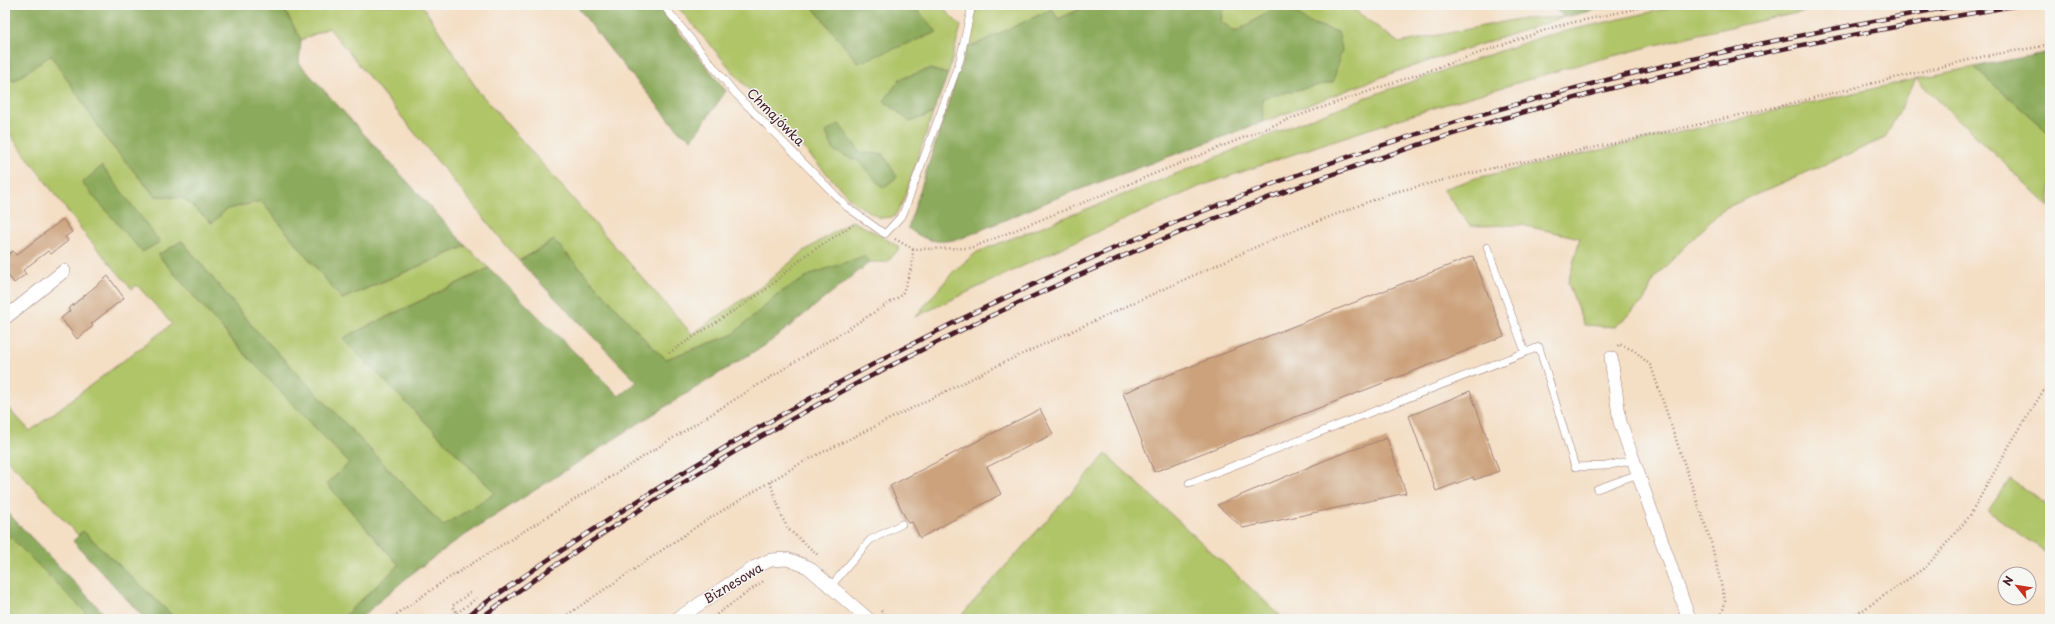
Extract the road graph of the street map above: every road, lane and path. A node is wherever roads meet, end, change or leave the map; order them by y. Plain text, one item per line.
1 (663, 5) edge
2 (972, 5) edge
3 (1653, 5) edge
4 (2050, 46) edge
5 (863, 218) junction
6 (885, 234) junction
7 (1487, 247) dead end
8 (913, 249) junction
9 (64, 271) dead end
10 (5, 318) edge
11 (1526, 352) junction
12 (669, 353) dead end
13 (1611, 358) joint
14 (2050, 380) edge
15 (1633, 460) junction
16 (1638, 474) junction
17 (770, 482) junction
18 (1189, 483) dead end
19 (1597, 489) dead end
20 (902, 524) dead end
21 (819, 555) dead end
22 (766, 579) dead end
23 (831, 586) junction
24 (471, 592) dead end
25 (478, 597) dead end
26 (878, 609) dead end
27 (457, 613) junction
28 (390, 619) edge
29 (449, 619) edge
30 (561, 619) edge
31 (677, 619) edge
32 (710, 619) edge
33 (868, 619) edge
34 (890, 619) edge
35 (1683, 619) edge
36 (1721, 619) edge
37 (1850, 619) edge

1 - 5 lane, Chmajówka
2 - 6 lane
3 - 8 path
4 - 17 path
5 - 6 lane, Chmajówka
5 - 12 path
6 - 8 path
7 - 11 lane
8 - 28 path
9 - 10 street
11 - 15 lane
11 - 18 lane
13 - 15 street
13 - 36 path
14 - 37 path
15 - 16 street
16 - 19 lane
16 - 35 street
17 - 21 path
17 - 30 path
20 - 23 lane
22 - 32 path
23 - 31 street, Biznesowa
23 - 33 street, Biznesowa
24 - 27 path
25 - 27 path
26 - 34 path
27 - 29 path

